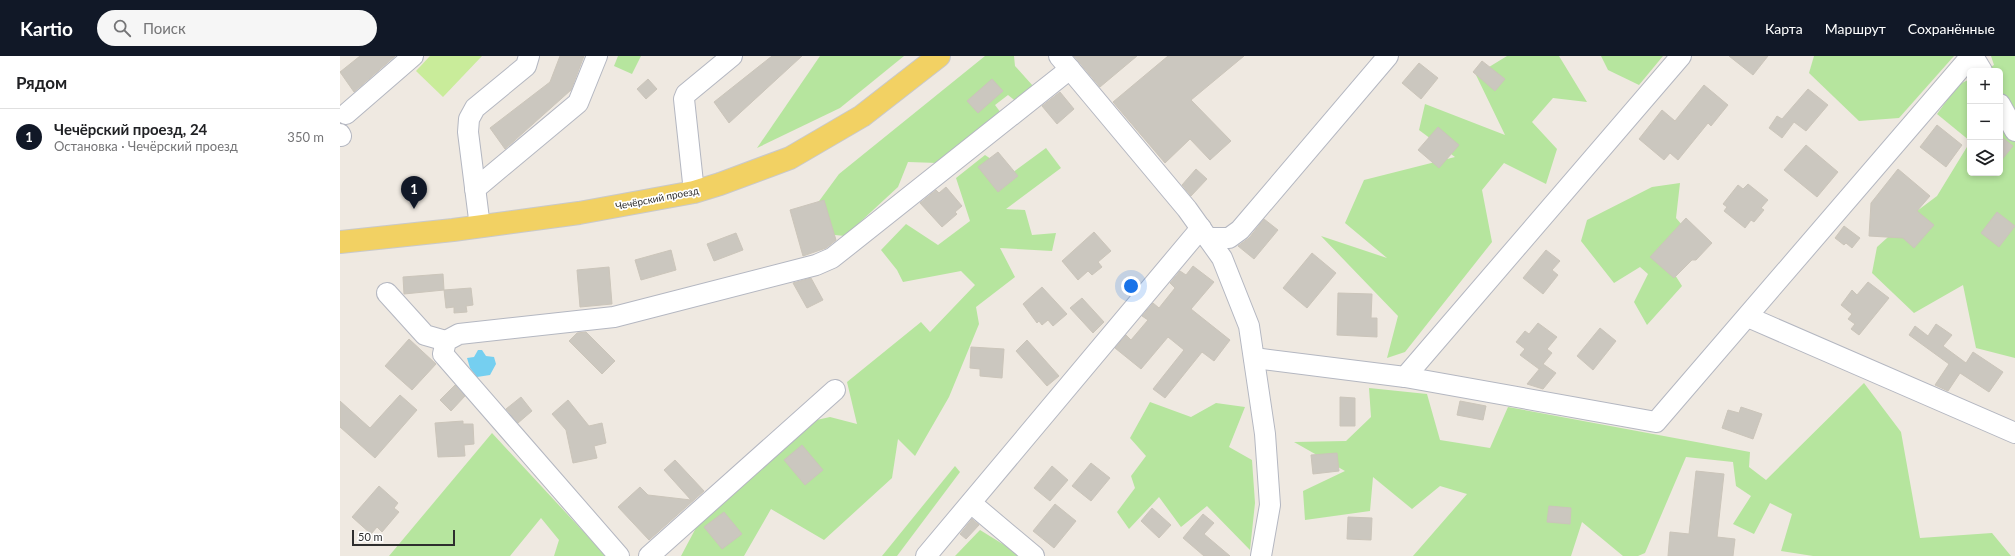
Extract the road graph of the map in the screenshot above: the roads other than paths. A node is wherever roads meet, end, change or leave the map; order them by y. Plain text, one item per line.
1 (413, 56) edge
2 (529, 56) edge
3 (597, 56) edge
4 (732, 56) edge
5 (939, 56) edge
6 (1388, 56) edge
7 (1681, 56) edge
8 (1972, 56) edge
9 (1065, 62) edge
10 (1980, 68) edge
11 (2003, 109) edge
12 (346, 114) dead end
13 (2015, 131) edge
14 (475, 189) junction
15 (694, 192) junction
16 (480, 227) junction
17 (1204, 233) junction
18 (340, 242) edge
19 (387, 293) dead end
20 (1748, 317) junction
21 (446, 341) junction
22 (1254, 358) junction
23 (1405, 377) junction
24 (835, 390) dead end
25 (2015, 433) edge
26 (970, 503) junction
27 (619, 556) edge
28 (649, 556) edge
29 (926, 556) edge
30 (1034, 556) edge
31 (1261, 556) edge

1 - 12 street
2 - 14 street
3 - 14 street
4 - 15 street
5 - 15 main road, Чечёрский проезд
6 - 17 street
7 - 23 street
8 - 10 street
8 - 20 street
9 - 17 street
9 - 21 street
11 - 13 street
14 - 16 street
15 - 16 main road, Чечёрский проезд
16 - 18 main road, Чечёрский проезд
17 - 22 street
17 - 26 street
19 - 21 street
20 - 23 street
20 - 25 street
21 - 27 street
22 - 23 street
22 - 31 street
24 - 28 street
26 - 29 street
26 - 30 street

